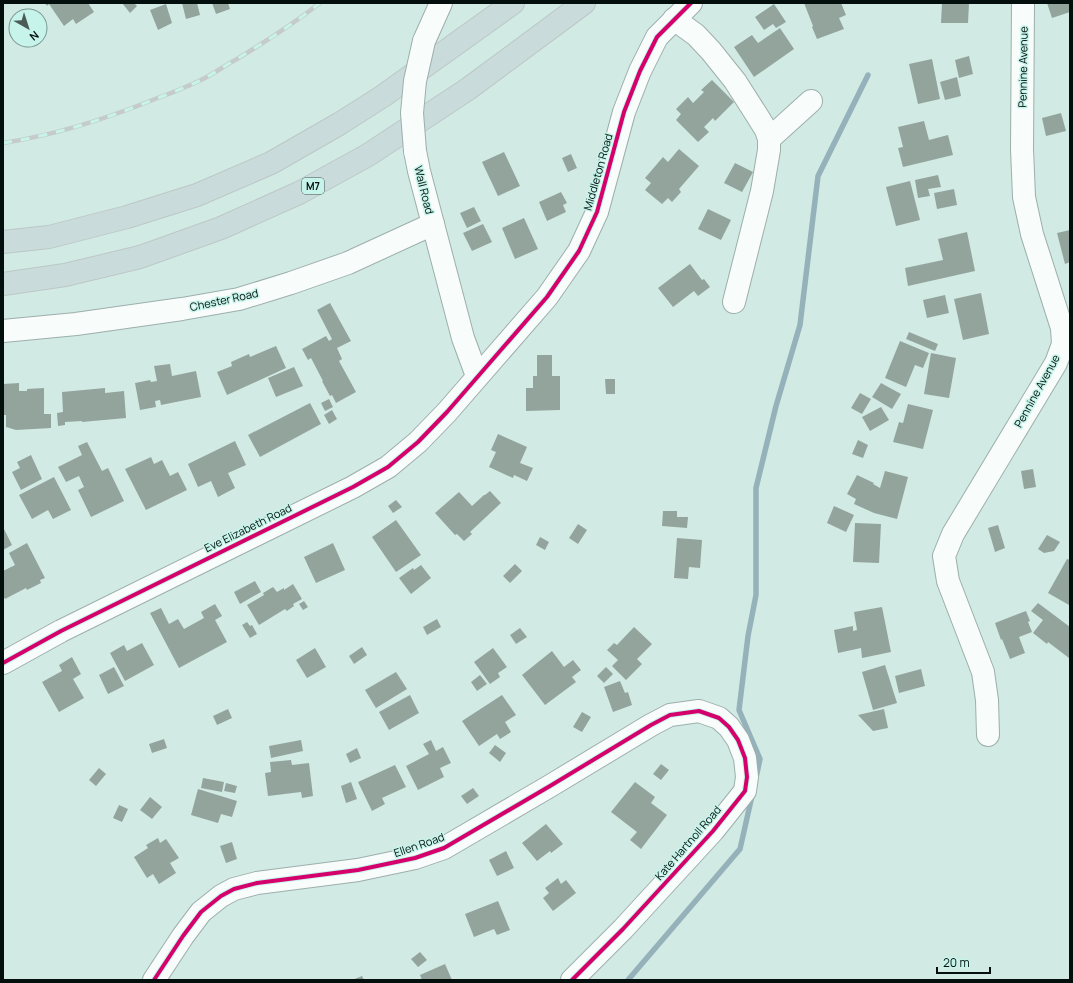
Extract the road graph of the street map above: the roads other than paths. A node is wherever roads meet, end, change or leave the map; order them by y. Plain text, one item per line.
1 (441, 3) edge
2 (513, 3) edge
3 (584, 3) edge
4 (690, 3) edge
5 (1023, 3) edge
6 (674, 19) junction
7 (811, 101) dead end
8 (769, 139) junction
9 (433, 224) junction
10 (3, 242) edge
11 (3, 284) edge
12 (734, 302) dead end
13 (3, 331) edge
14 (477, 376) junction
15 (3, 663) edge
16 (699, 711) joint
17 (988, 735) dead end
18 (154, 980) edge
19 (572, 980) edge

1 - 9 street, Wall Road, bridge
2 - 10 highway
3 - 11 highway, M7
4 - 6 street, Middleton Road
5 - 17 street, Pennine Avenue
6 - 8 street
6 - 14 street, Middleton Road
7 - 8 street
8 - 12 street
9 - 13 street, Chester Road
9 - 14 street, Wall Road
14 - 15 street, Eve Elizabeth Road
16 - 18 street, Ellen Road
16 - 19 street, Kate Hartnoll Road

